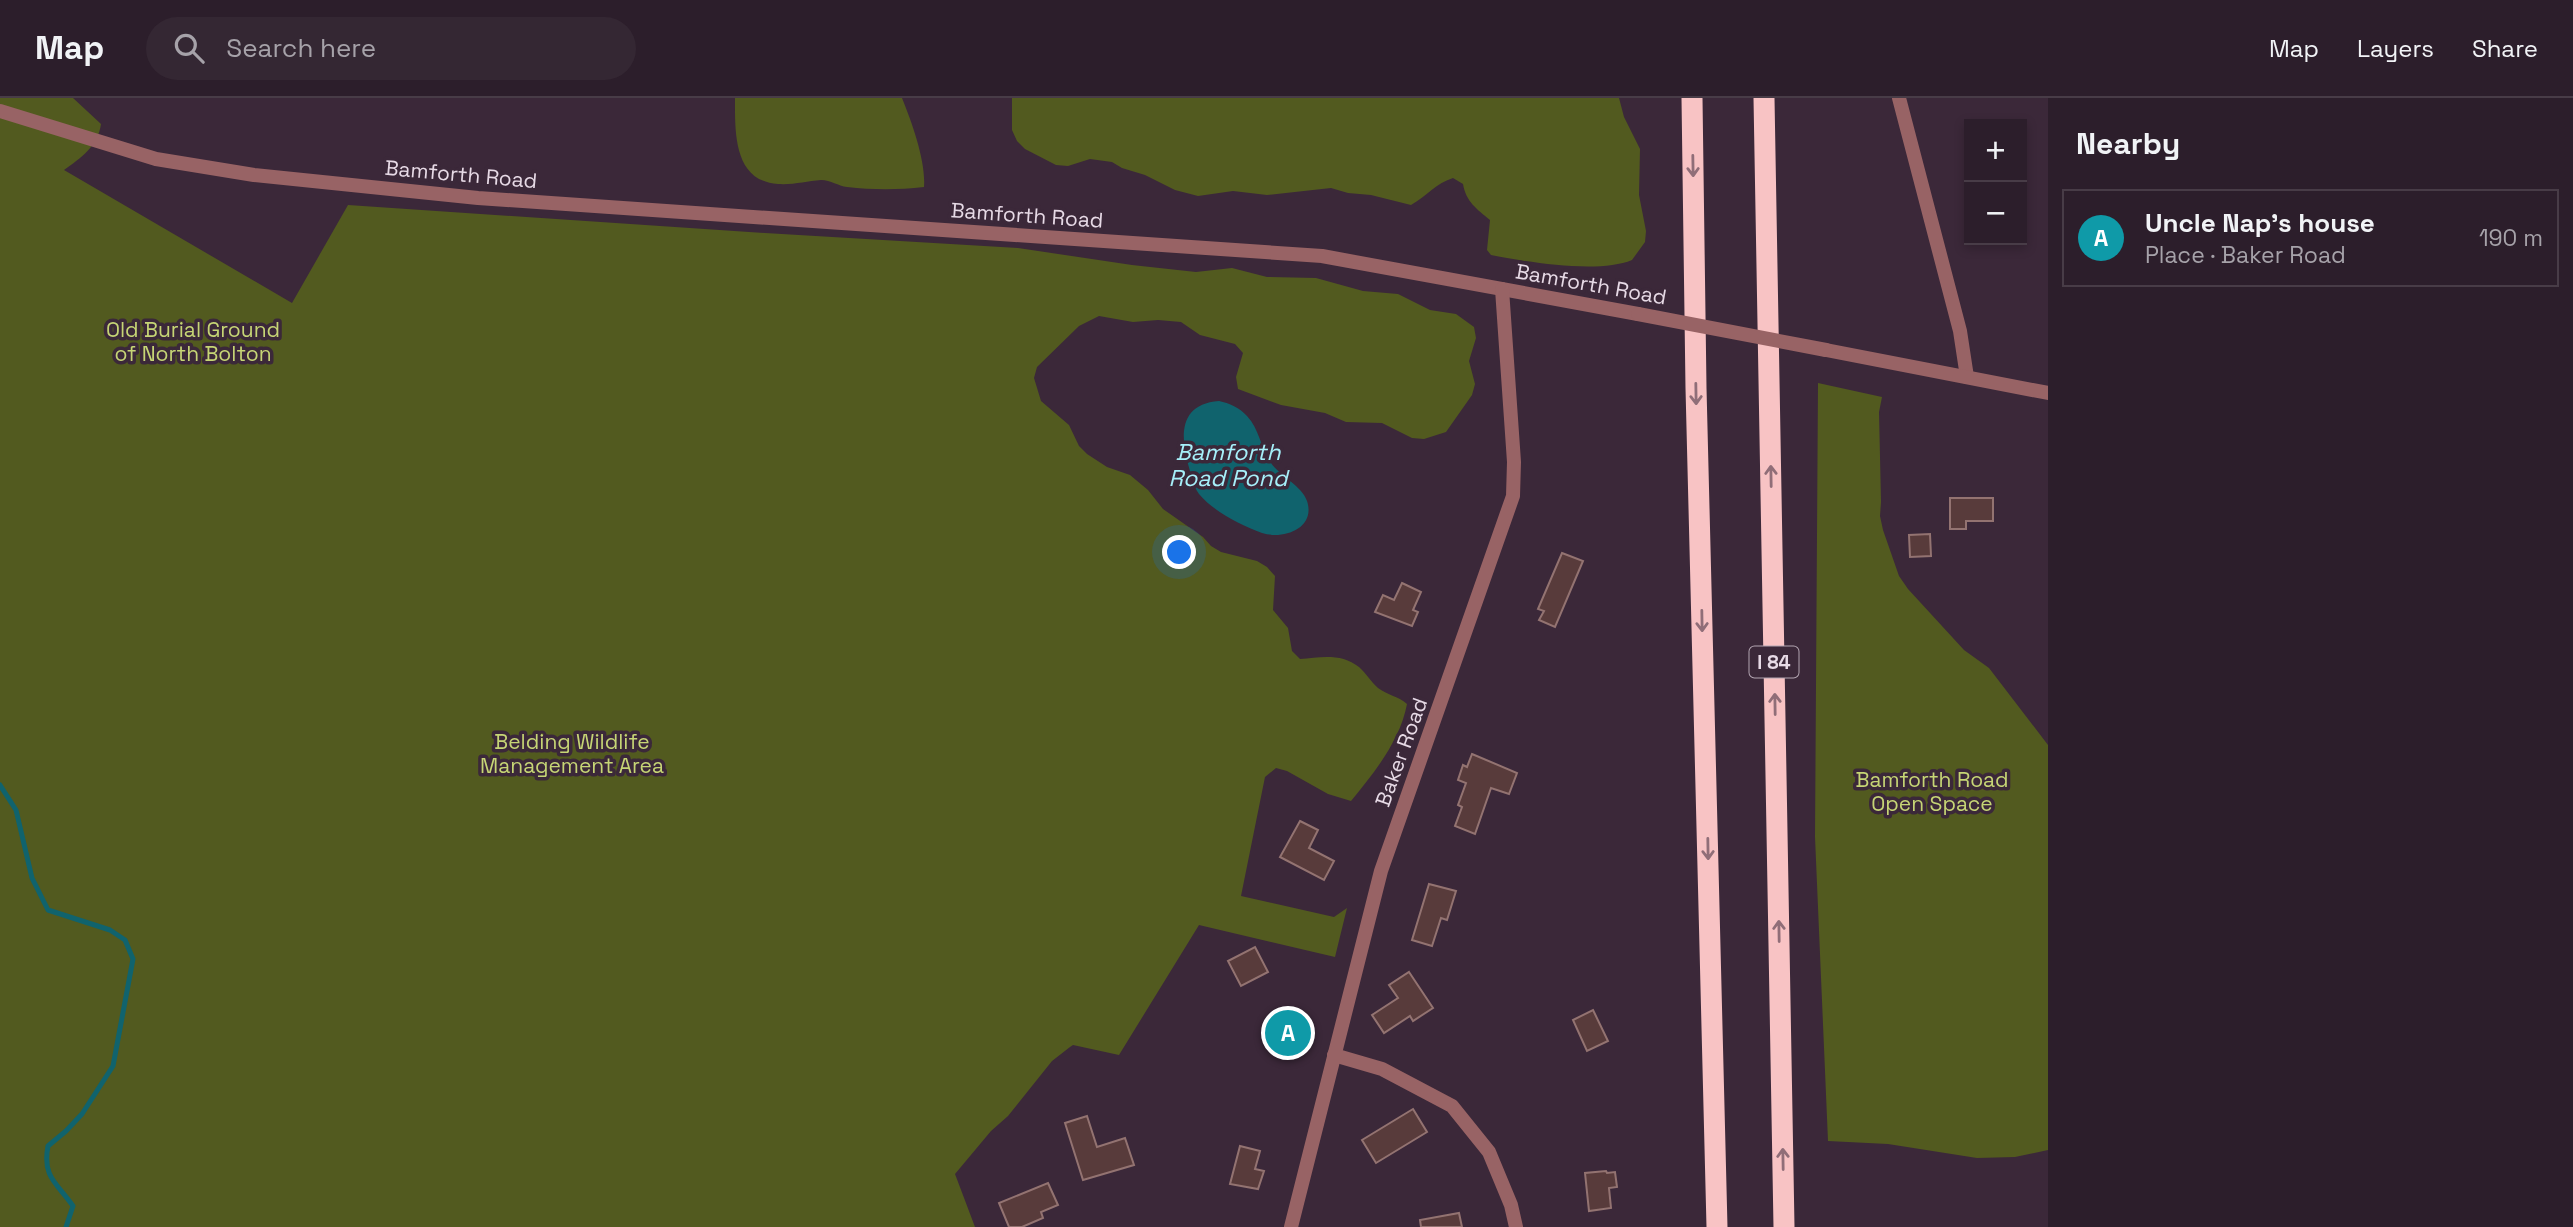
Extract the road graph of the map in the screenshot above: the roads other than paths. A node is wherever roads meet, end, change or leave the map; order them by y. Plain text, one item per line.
1 (1692, 98) edge
2 (1764, 98) edge
3 (1899, 98) edge
4 (0, 111) edge
5 (1502, 289) junction
6 (1967, 377) junction
7 (2048, 393) edge
8 (1334, 1055) junction
9 (1291, 1227) edge
10 (1516, 1227) edge
11 (1717, 1227) edge
12 (1784, 1227) edge

1 -> 11 highway
12 -> 2 highway, I 84
3 - 6 street
4 - 5 street, Bamforth Road
5 - 6 street, Bamforth Road, bridge
5 - 8 street, Baker Road
6 - 7 street, Bamforth Road
8 - 9 street, Baker Road
8 - 10 street

